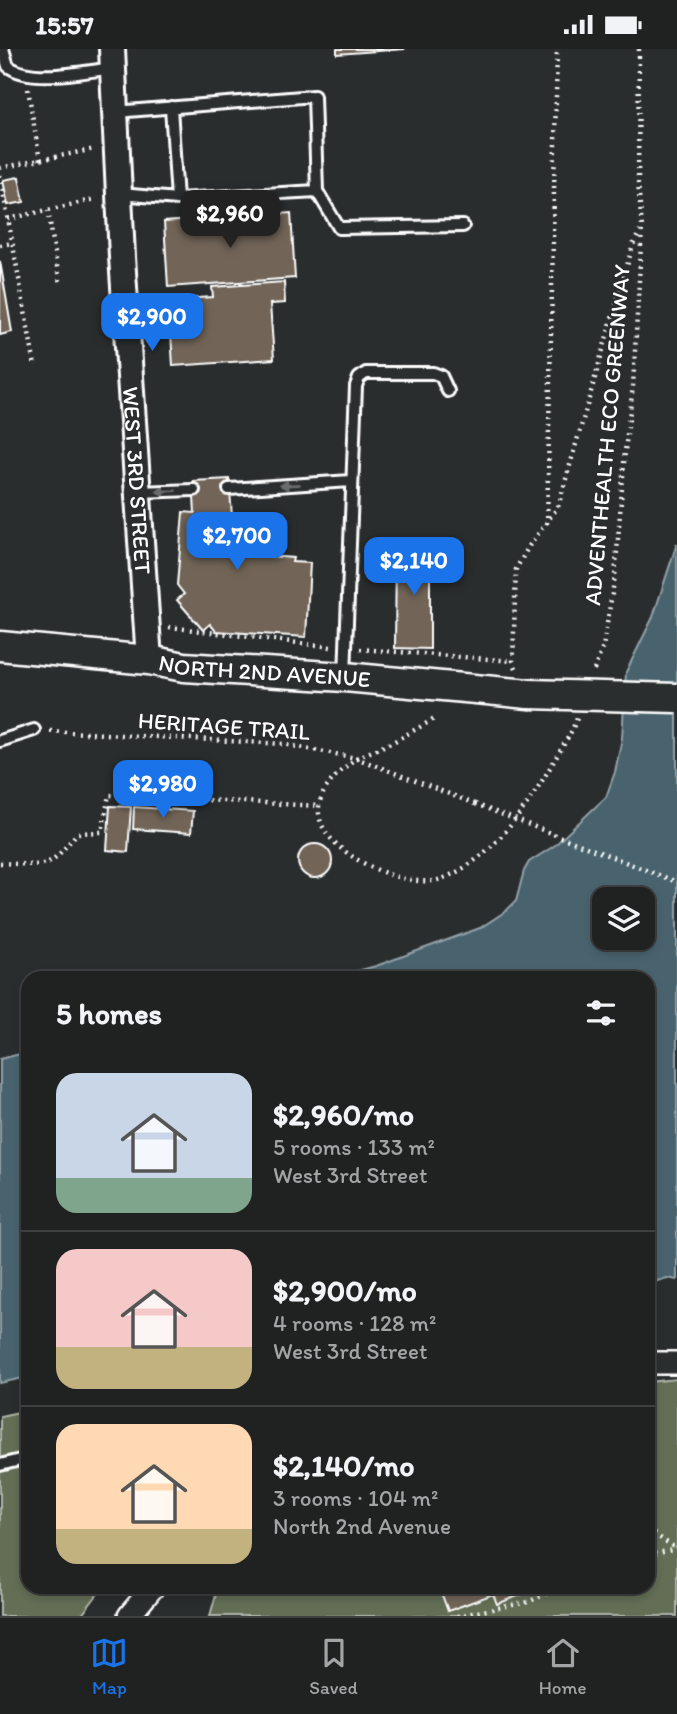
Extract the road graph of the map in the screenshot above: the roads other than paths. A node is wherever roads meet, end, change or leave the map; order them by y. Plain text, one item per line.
1 (3, 49) edge
2 (113, 59) edge
3 (171, 107) junction
4 (115, 112) junction
5 (317, 191) junction
6 (120, 194) junction
7 (177, 199) junction
8 (463, 226) dead end
9 (448, 391) dead end
10 (351, 481) junction
11 (229, 489) dead end
12 (194, 490) dead end
13 (138, 492) junction
14 (0, 646) edge
15 (149, 660) junction
16 (345, 677) junction
17 (677, 698) edge
18 (34, 730) road end
19 (0, 741) edge
20 (655, 1363) edge
21 (677, 1363) edge
22 (21, 1460) edge
23 (0, 1465) edge
24 (147, 1594) edge
25 (129, 1616) edge

1 - 2 lane
2 - 4 street, WEST 3RD STREET
3 - 4 lane
3 - 5 lane
3 - 7 lane
4 - 6 street, WEST 3RD STREET
5 - 7 lane
5 - 8 lane
6 - 7 lane
6 - 13 street, WEST 3RD STREET
9 - 10 lane
10 -> 11 lane
10 - 16 lane
12 -> 13 lane
13 - 15 street, WEST 3RD STREET
14 - 15 main road, NORTH 2ND AVENUE
15 - 16 main road, NORTH 2ND AVENUE
16 - 17 main road, NORTH 2ND AVENUE, bridge
18 - 19 lane
20 - 21 street
22 - 23 lane
24 - 25 street

